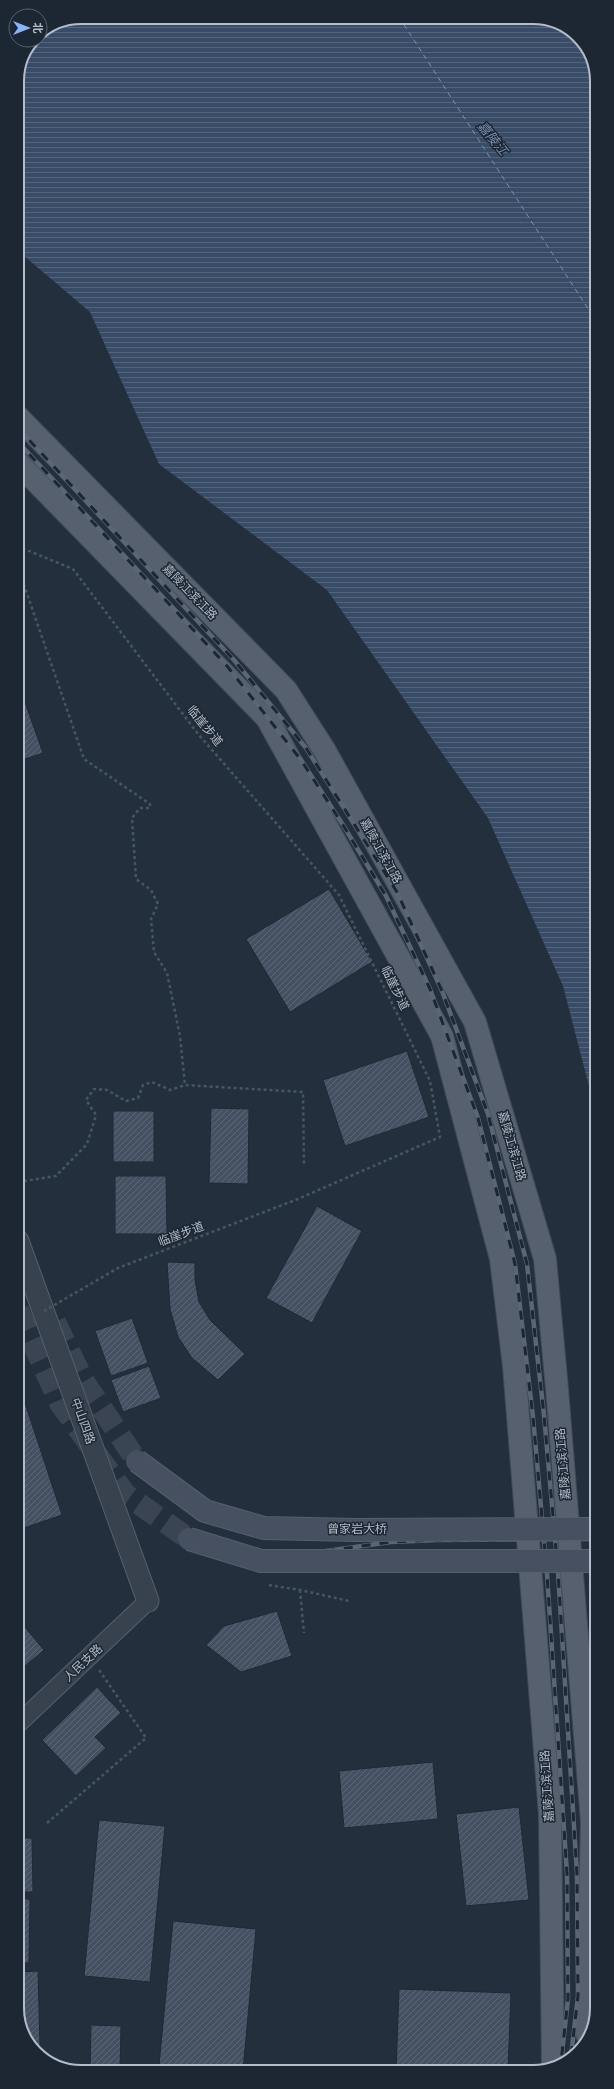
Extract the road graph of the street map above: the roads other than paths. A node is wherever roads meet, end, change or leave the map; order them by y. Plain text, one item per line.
1 (24, 423) edge
2 (24, 469) edge
3 (24, 1257) edge
4 (137, 1460) tunnel mouth
5 (590, 1529) edge
6 (189, 1539) tunnel mouth
7 (590, 1561) edge
8 (148, 1601) joint
9 (24, 1718) edge
10 (590, 1797) edge
11 (590, 1928) edge
12 (588, 2023) edge
13 (553, 2062) edge

1 - 10 main road, 嘉陵江滨江路
2 - 13 main road, 嘉陵江滨江路
3 - 8 street, 中山四路
4 - 5 main road, 曾家岩大桥, bridge
6 - 7 main road, bridge
8 - 9 street, 人民支路
11 - 12 main road, 嘉陵江滨江路

